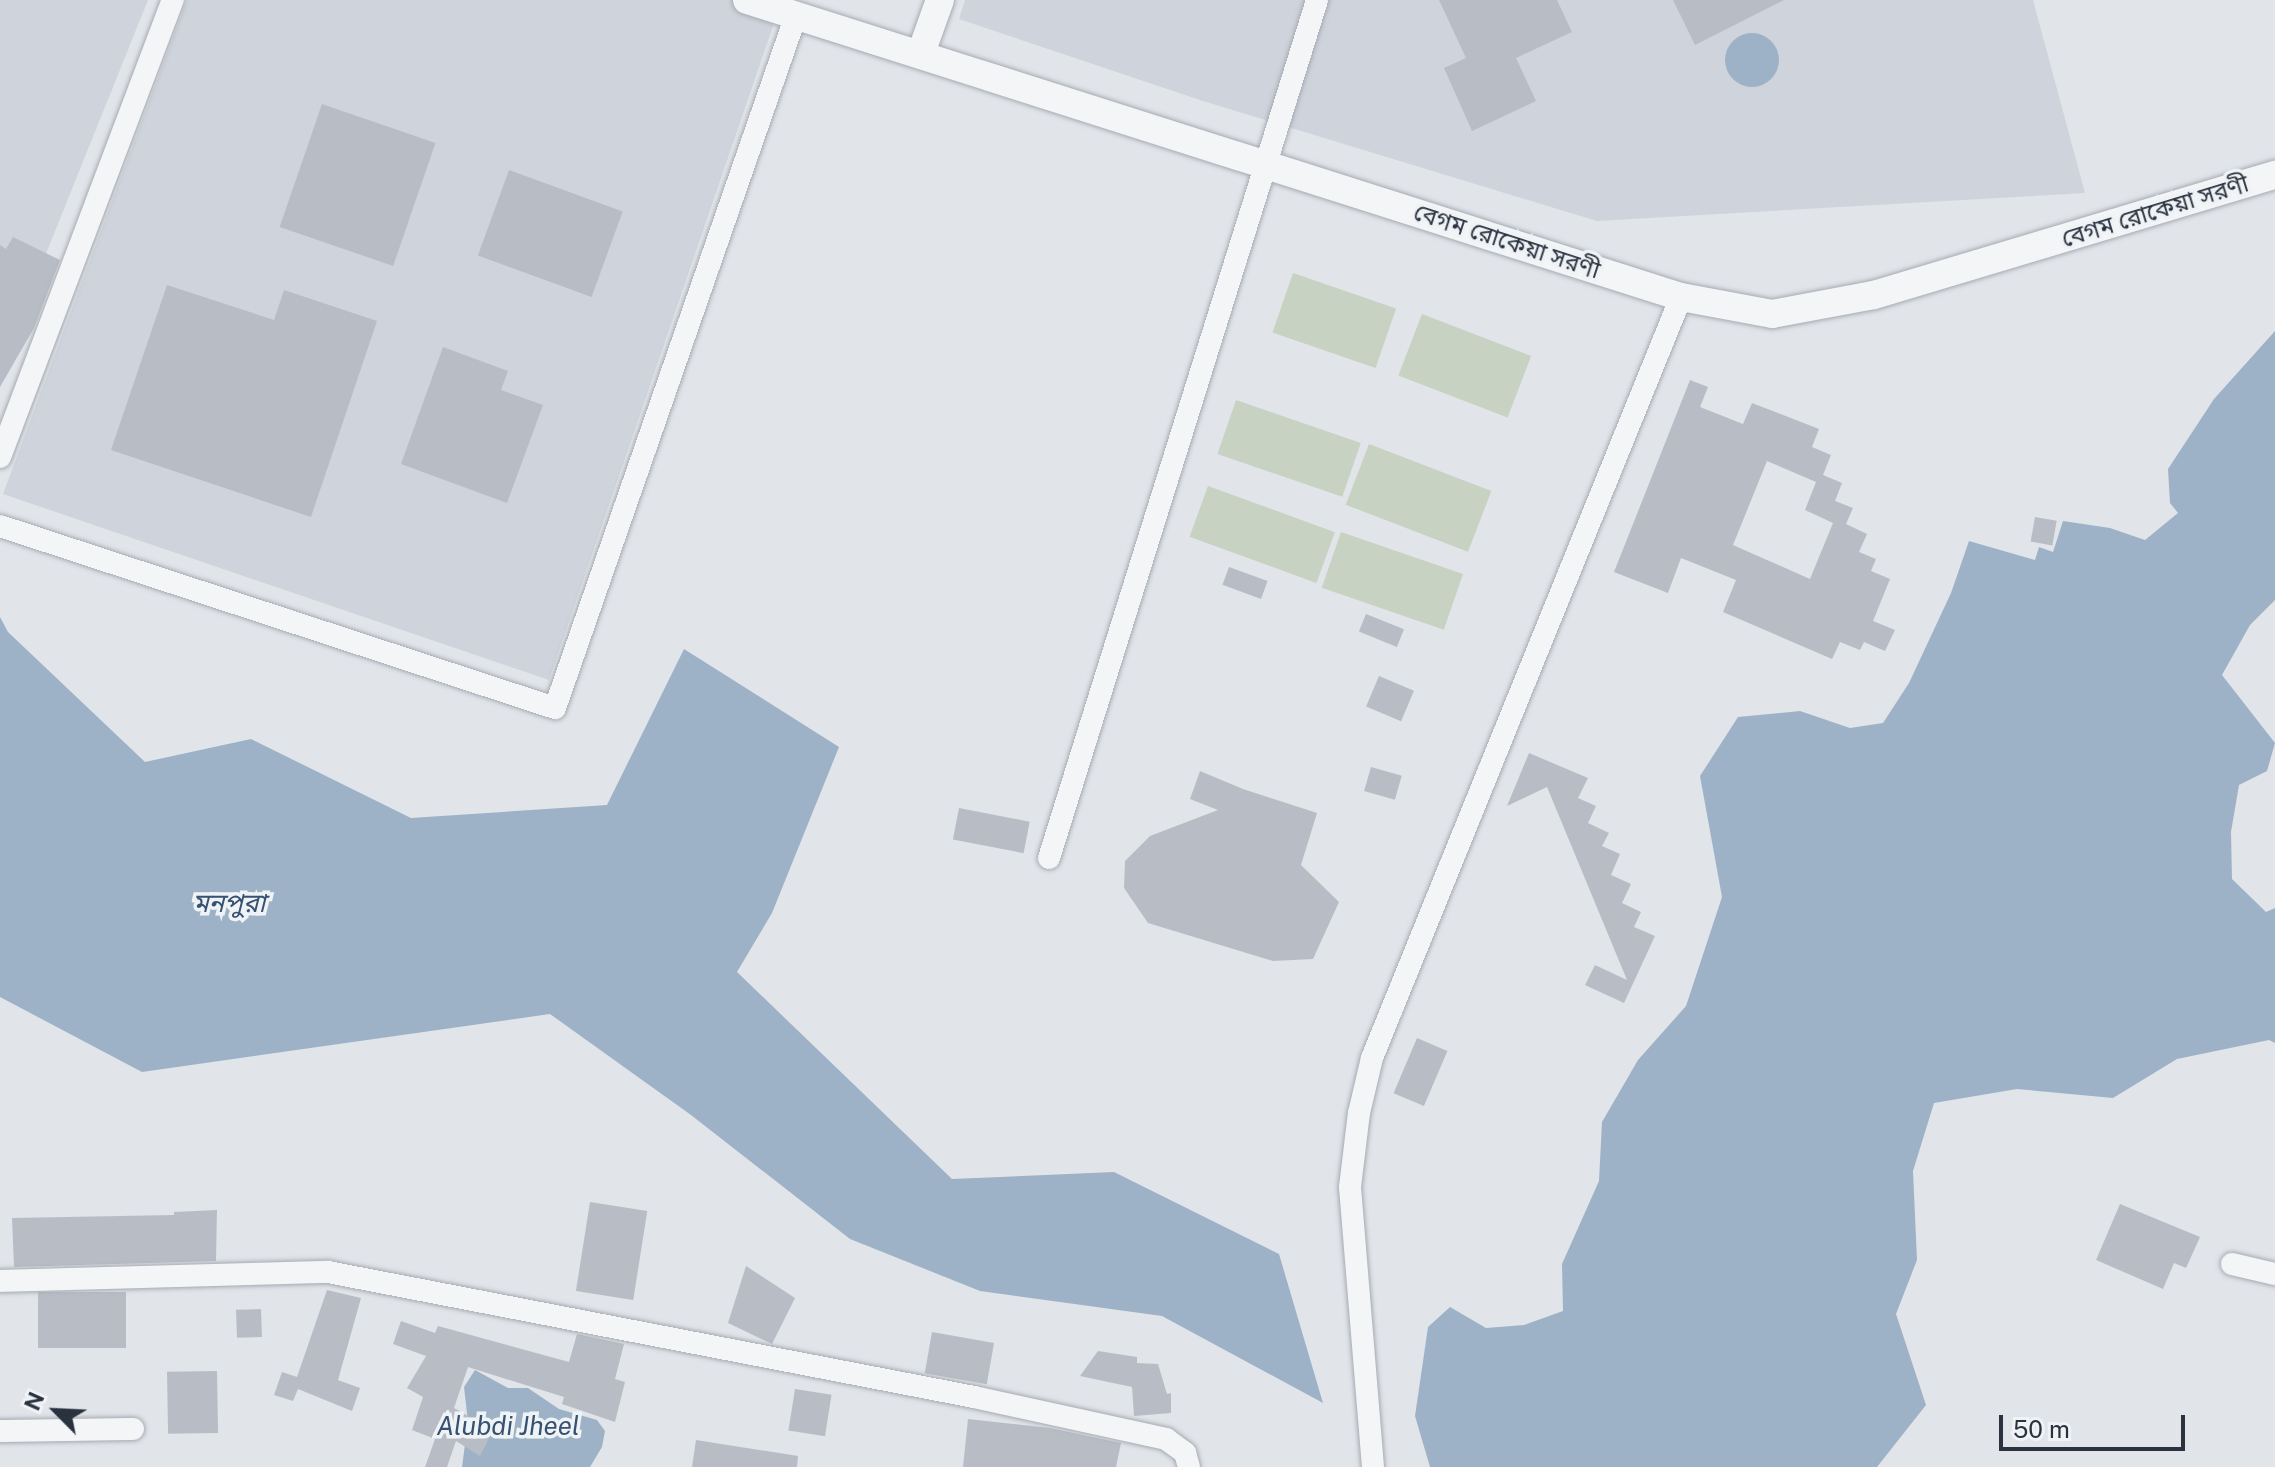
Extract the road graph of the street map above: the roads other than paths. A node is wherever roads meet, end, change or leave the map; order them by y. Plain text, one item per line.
1 (173, 0) edge
2 (747, 0) edge
3 (940, 0) edge
4 (1317, 0) edge
5 (796, 15) junction
6 (921, 53) junction
7 (1267, 165) junction
8 (2275, 175) edge
9 (1681, 297) junction
10 (0, 457) edge
11 (0, 526) edge
12 (1049, 858) dead end
13 (2232, 1264) dead end
14 (2275, 1274) edge
15 (0, 1281) edge
16 (133, 1429) dead end
17 (0, 1431) edge
18 (1189, 1467) edge
19 (1373, 1467) edge

1 - 10 street
2 - 5 street, বেগম রোকেয়া সরণী
3 - 6 street
4 - 7 street
5 - 6 street, বেগম রোকেয়া সরণী
5 - 11 street
6 - 7 street, বেগম রোকেয়া সরণী
7 - 9 street, বেগম রোকেয়া সরণী
7 - 12 street
8 - 9 street, বেগম রোকেয়া সরণী
9 - 19 street
13 - 14 street
15 - 18 street
16 - 17 street

